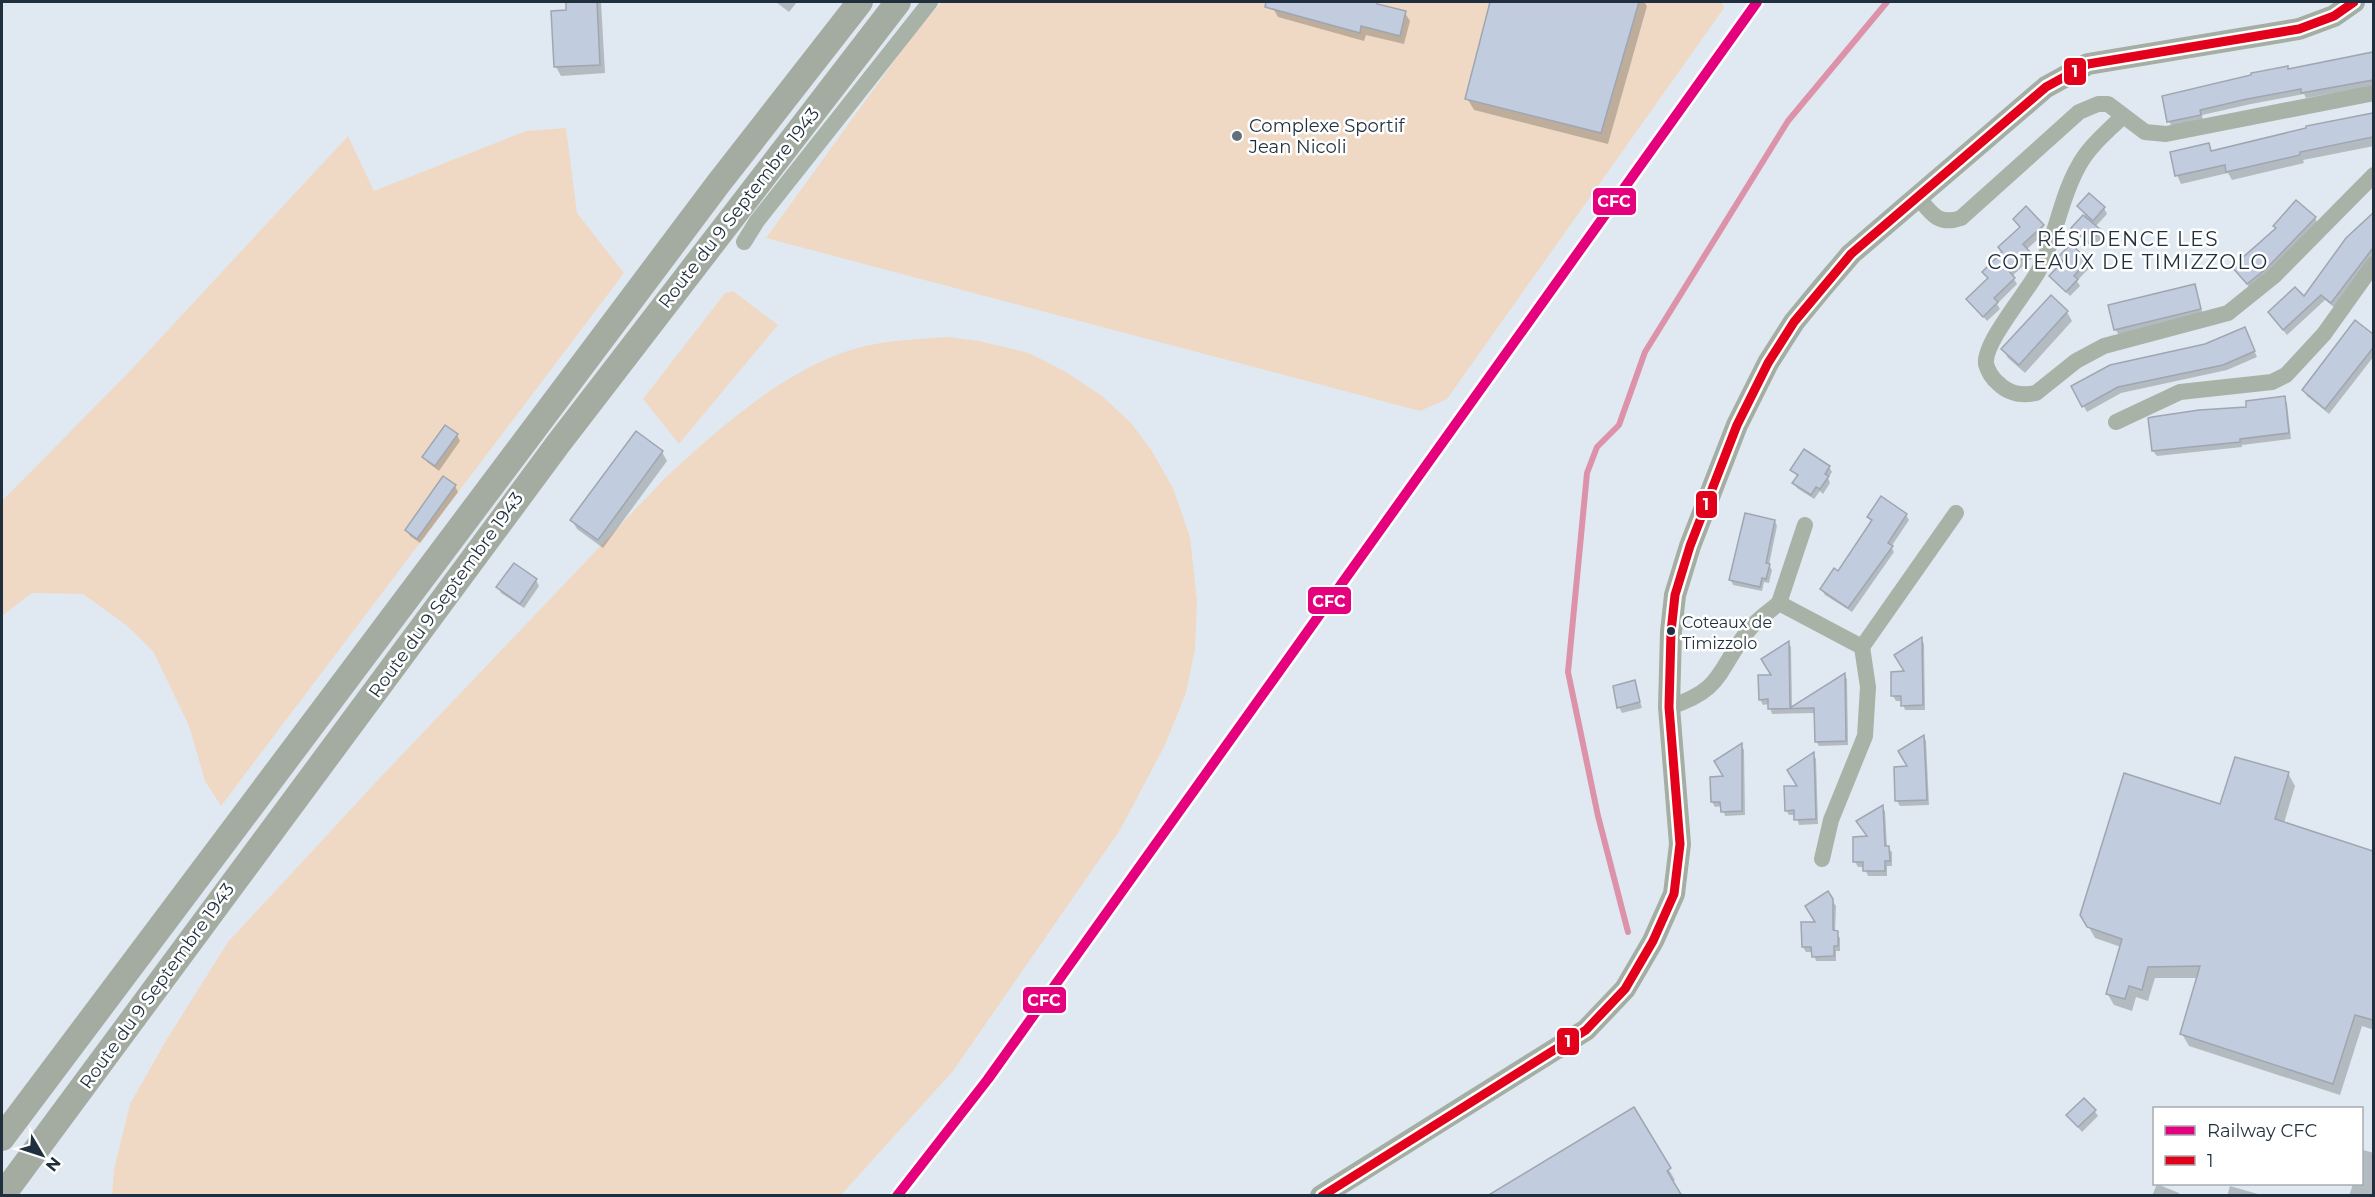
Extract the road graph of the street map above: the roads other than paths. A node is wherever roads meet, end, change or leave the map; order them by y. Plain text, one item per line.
1 (860, 2) edge
2 (898, 2) edge
3 (930, 2) edge
4 (2354, 2) edge
5 (2373, 93) edge
6 (2123, 116) junction
7 (2373, 175) edge
8 (1918, 197) junction
9 (744, 242) dead end
10 (2373, 264) edge
11 (2116, 422) dead end
12 (1956, 513) dead end
13 (1805, 525) dead end
14 (1779, 603) junction
15 (1862, 647) junction
16 (1669, 707) junction
17 (1822, 859) dead end
18 (2, 1138) edge
19 (2, 1196) edge
20 (1321, 1196) edge

1 - 18 main road, Route du 9 Septembre 1943
2 - 19 main road, Route du 9 Septembre 1943
3 - 9 street
4 - 8 main road
5 - 6 street
6 - 7 street
6 - 8 street
8 - 16 main road
10 - 11 street
12 - 15 street
13 - 14 street
14 - 15 street
14 - 16 street
15 - 17 street
16 - 20 main road

